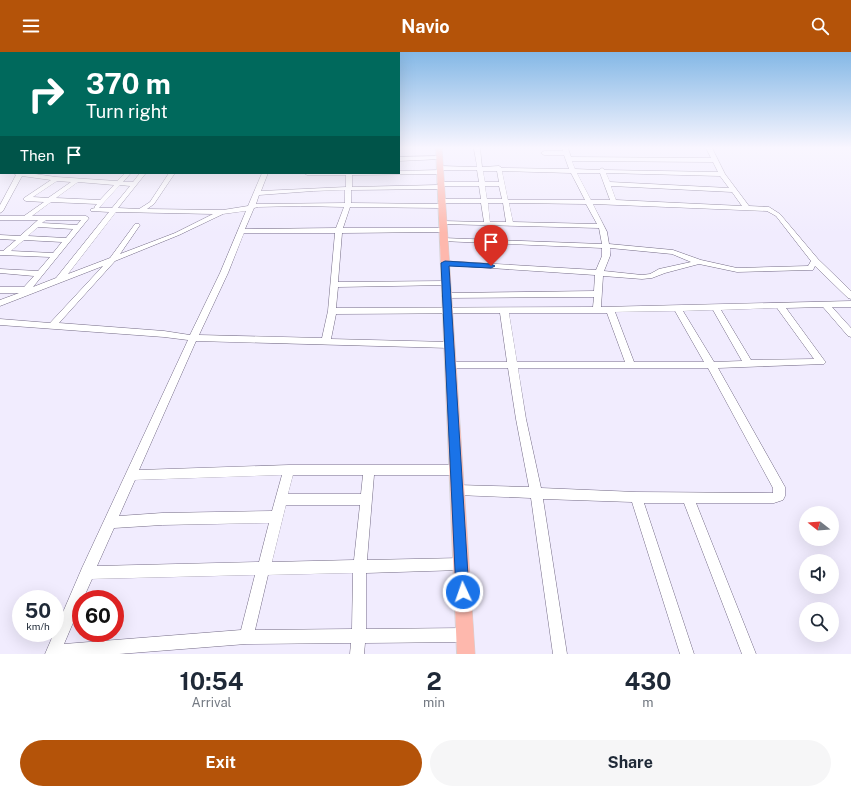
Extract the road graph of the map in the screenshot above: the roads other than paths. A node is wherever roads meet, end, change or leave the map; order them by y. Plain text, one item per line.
1 (17, 176) edge
2 (38, 176) edge
3 (125, 176) edge
4 (140, 176) edge
5 (170, 176) edge
6 (264, 176) edge
7 (349, 176) edge
8 (411, 176) edge
9 (440, 176) edge
10 (458, 176) edge
11 (480, 176) edge
12 (501, 176) edge
13 (575, 176) edge
14 (605, 176) edge
15 (724, 176) edge
16 (56, 179) junction
17 (77, 180) junction
18 (119, 183) junction
19 (134, 184) junction
20 (481, 184) junction
21 (502, 184) junction
22 (608, 184) junction
23 (350, 189) junction
24 (735, 190) junction
25 (257, 193) junction
26 (50, 200) junction
27 (483, 201) junction
28 (506, 201) junction
29 (101, 202) junction
30 (589, 202) junction
31 (614, 202) junction
32 (441, 203) junction
33 (2, 204) edge
34 (348, 204) junction
35 (251, 207) junction
36 (747, 208) junction
37 (93, 210) junction
38 (113, 210) junction
39 (140, 210) junction
40 (0, 211) edge
41 (223, 212) junction
42 (0, 218) edge
43 (86, 218) junction
44 (24, 219) junction
45 (42, 219) junction
46 (487, 223) junction
47 (510, 224) junction
48 (137, 225) dead end
49 (35, 226) junction
50 (600, 226) junction
51 (78, 227) junction
52 (241, 231) junction
53 (339, 231) junction
54 (443, 231) junction
55 (0, 238) edge
56 (21, 238) junction
57 (68, 240) junction
58 (606, 246) junction
59 (2, 253) edge
60 (55, 255) junction
61 (111, 261) junction
62 (815, 261) junction
63 (699, 262) junction
64 (445, 263) junction
65 (0, 271) edge
66 (599, 272) junction
67 (40, 274) junction
68 (59, 280) junction
69 (445, 283) junction
70 (334, 285) junction
71 (0, 290) edge
72 (24, 292) junction
73 (597, 294) junction
74 (446, 296) junction
75 (851, 296) edge
76 (0, 302) edge
77 (851, 304) edge
78 (825, 305) junction
79 (780, 306) junction
80 (677, 308) junction
81 (715, 308) junction
82 (447, 310) junction
83 (504, 310) junction
84 (596, 310) junction
85 (610, 310) junction
86 (332, 311) junction
87 (0, 322) edge
88 (53, 325) junction
89 (851, 334) edge
90 (193, 338) junction
91 (326, 342) junction
92 (449, 345) junction
93 (748, 363) junction
94 (450, 365) junction
95 (512, 365) junction
96 (631, 365) junction
97 (711, 365) junction
98 (289, 470) junction
99 (369, 470) junction
100 (456, 470) junction
101 (132, 475) junction
102 (457, 490) junction
103 (536, 493) junction
104 (636, 497) junction
105 (688, 497) junction
106 (366, 499) junction
107 (281, 500) junction
108 (277, 517) junction
109 (110, 522) junction
110 (461, 564) junction
111 (360, 566) junction
112 (264, 568) junction
113 (87, 573) junction
114 (465, 635) junction
115 (359, 636) junction
116 (246, 637) junction
117 (52, 653) edge
118 (357, 654) edge
119 (466, 654) edge
120 (560, 654) edge
121 (687, 654) edge
122 (749, 654) edge

1 - 33 street
2 - 16 street
3 - 18 street
4 - 19 street
5 - 39 street
6 - 25 street
7 - 23 street
8 - 23 street
9 - 32 main road
10 - 20 street
11 - 20 street
12 - 21 street
13 - 30 street
14 - 22 street
15 - 24 street
16 - 17 street
16 - 26 street
17 - 18 street
17 - 26 street
18 - 19 street
18 - 29 street
19 - 38 street
20 - 21 street
20 - 27 street
21 - 28 street
22 - 24 street
22 - 31 street
23 - 25 street
23 - 34 street
24 - 36 street
25 - 35 street
26 - 29 street
26 - 44 street
27 - 28 street
27 - 32 street
27 - 46 street
28 - 30 street
28 - 47 street
29 - 37 street
30 - 31 street
30 - 50 street
31 - 36 street
32 - 34 street
32 - 54 main road
33 - 40 street
34 - 35 street
34 - 53 street
35 - 41 street
35 - 52 street
36 - 62 street
37 - 38 street
37 - 43 street
38 - 39 street
38 - 68 street
39 - 41 street
41 - 61 street
42 - 44 street
43 - 45 street
43 - 51 street
44 - 45 street
45 - 49 street
46 - 47 street
46 - 54 street
47 - 50 street
48 - 61 street
49 - 51 street
49 - 56 street
50 - 58 street
51 - 57 street
52 - 53 street
52 - 90 street
53 - 54 street
53 - 70 street
54 - 58 street
54 - 64 main road
55 - 56 street
56 - 57 street
56 - 59 street
57 - 60 street
58 - 63 street
58 - 66 street
59 - 60 street
60 - 67 street
61 - 68 street
61 - 88 street
62 - 63 street
62 - 75 street
63 - 66 street
64 - 66 street
64 - 69 main road
65 - 67 street
66 - 73 street
67 - 72 street
68 - 72 street
69 - 70 street
69 - 74 main road
70 - 86 street
71 - 72 street
72 - 76 street
73 - 74 street
73 - 84 street
74 - 82 main road
77 - 78 street
78 - 79 street
78 - 89 street
79 - 81 street
79 - 93 street
80 - 81 street
80 - 85 street
80 - 97 street
81 - 93 street
82 - 83 street
82 - 86 street
82 - 92 main road
83 - 84 street
83 - 95 street
84 - 85 street
85 - 96 street
86 - 91 street
87 - 88 street
88 - 90 street
90 - 91 street
90 - 101 street
91 - 92 street
92 - 94 main road
93 - 97 street
94 - 95 street
94 - 100 main road
95 - 96 street
95 - 103 street
96 - 97 street
97 - 105 street
98 - 99 street
98 - 101 street
98 - 107 street
99 - 100 street
99 - 106 street
100 - 102 main road
101 - 109 street
102 - 103 street
102 - 110 main road
103 - 104 street
103 - 120 street
104 - 105 street
104 - 121 street
105 - 122 street
106 - 107 street
106 - 111 street
107 - 108 street
108 - 109 street
108 - 112 street
109 - 113 street
110 - 111 street
110 - 114 main road
111 - 112 street
111 - 115 street
112 - 113 street
112 - 116 street
113 - 117 street
114 - 115 street
114 - 119 main road
115 - 116 street
115 - 118 street
116 - 117 street

